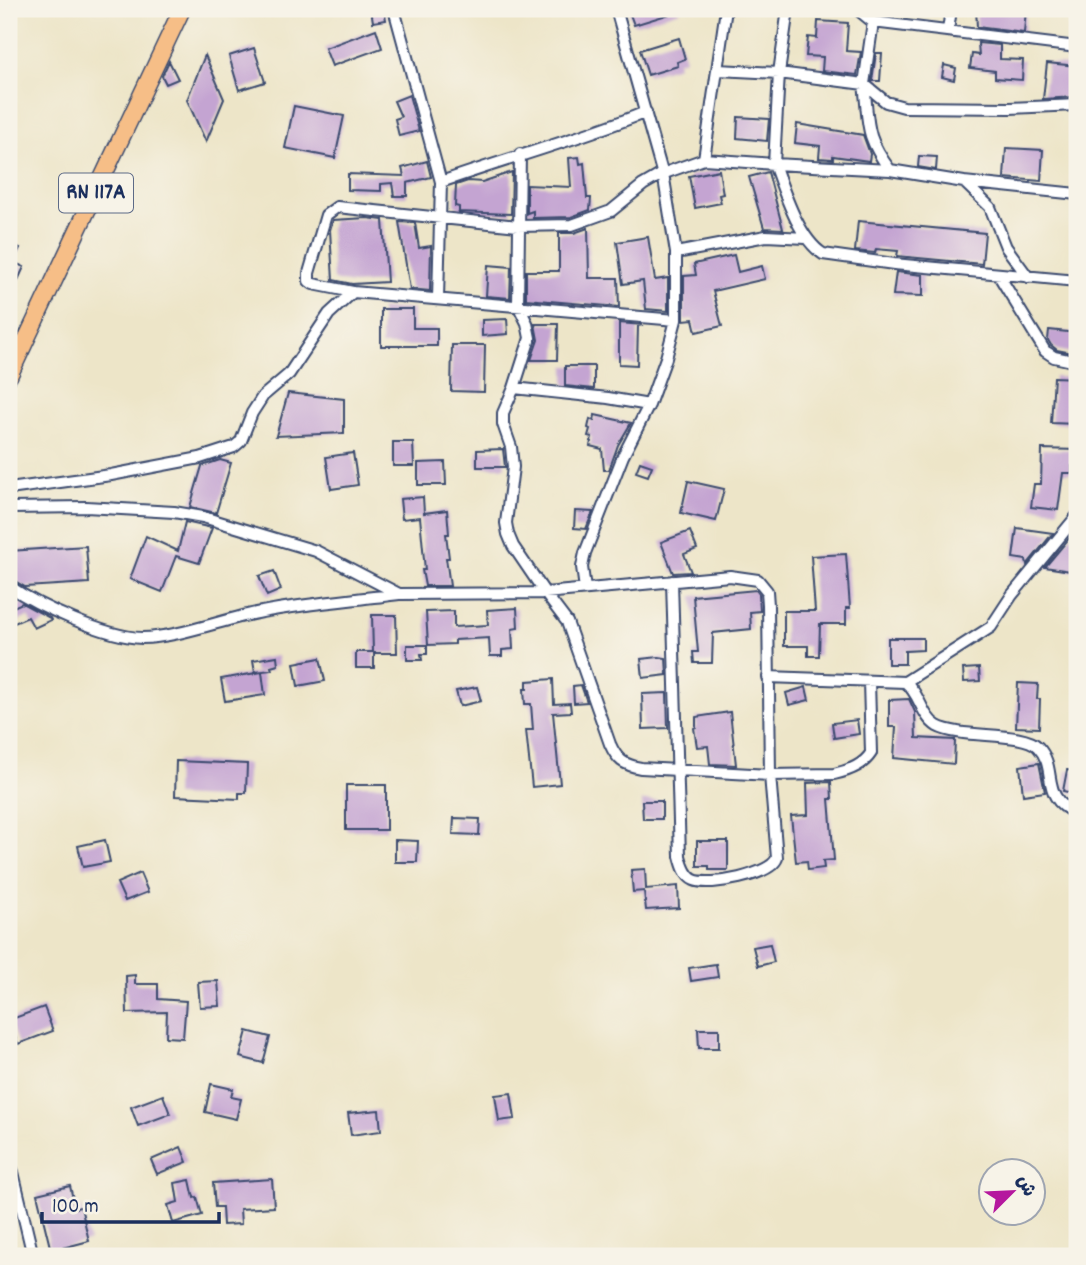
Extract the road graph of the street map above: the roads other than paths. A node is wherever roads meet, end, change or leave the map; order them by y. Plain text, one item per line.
1 (182, 9) edge
2 (394, 9) edge
3 (616, 9) edge
4 (726, 9) edge
5 (788, 9) edge
6 (856, 9) edge
7 (951, 9) edge
8 (873, 22) junction
9 (948, 31) junction
10 (1077, 47) edge
11 (718, 70) junction
12 (779, 73) junction
13 (864, 84) junction
14 (1077, 105) edge
15 (646, 112) junction
16 (520, 154) junction
17 (704, 159) junction
18 (774, 164) junction
19 (890, 170) junction
20 (662, 174) junction
21 (441, 182) junction
22 (964, 182) junction
23 (1077, 194) edge
24 (440, 219) junction
25 (518, 226) junction
26 (806, 238) junction
27 (676, 253) junction
28 (998, 274) junction
29 (1028, 277) junction
30 (1077, 281) edge
31 (354, 292) junction
32 (438, 299) junction
33 (518, 305) junction
34 (676, 320) junction
35 (1077, 362) edge
36 (9, 376) edge
37 (514, 388) junction
38 (649, 405) junction
39 (9, 489) edge
40 (9, 508) edge
41 (1077, 516) edge
42 (672, 580) junction
43 (9, 586) edge
44 (585, 589) junction
45 (545, 593) junction
46 (399, 594) junction
47 (768, 677) junction
48 (869, 681) junction
49 (905, 682) junction
50 (678, 769) junction
51 (770, 775) junction
52 (1077, 814) edge
53 (9, 1162) edge
54 (33, 1256) edge

1 - 36 main road, RN 117A
2 - 21 street
3 - 15 street
4 - 11 street
5 - 12 street
6 - 8 street
7 - 9 street
8 - 9 street
8 - 13 street
9 - 10 street
11 - 12 street
11 - 17 street
12 - 13 street
12 - 18 street
13 - 14 street
13 - 19 street
15 - 16 street
15 - 20 street
16 - 21 street
16 - 25 street
17 - 18 street
17 - 20 street
18 - 19 street
18 - 26 street
19 - 22 street
20 - 25 street
20 - 27 street
21 - 24 street
22 - 23 street
22 - 29 street
24 - 25 street
24 - 31 street
24 - 32 street
25 - 33 street
26 - 27 street
26 - 28 street
27 - 34 street
28 - 29 street
28 - 35 street
29 - 30 street
31 - 32 street
31 - 39 street
32 - 33 street
33 - 34 street
33 - 37 street
34 - 38 street
37 - 38 street
37 - 45 street
38 - 44 street
40 - 46 street
41 - 49 street
42 - 44 street
42 - 47 street
42 - 50 street
43 - 46 street
44 - 45 street
45 - 46 street
45 - 50 street
47 - 48 street
47 - 51 street
48 - 49 street
48 - 51 street
49 - 52 street
50 - 51 street
50 - 51 street
53 - 54 street

